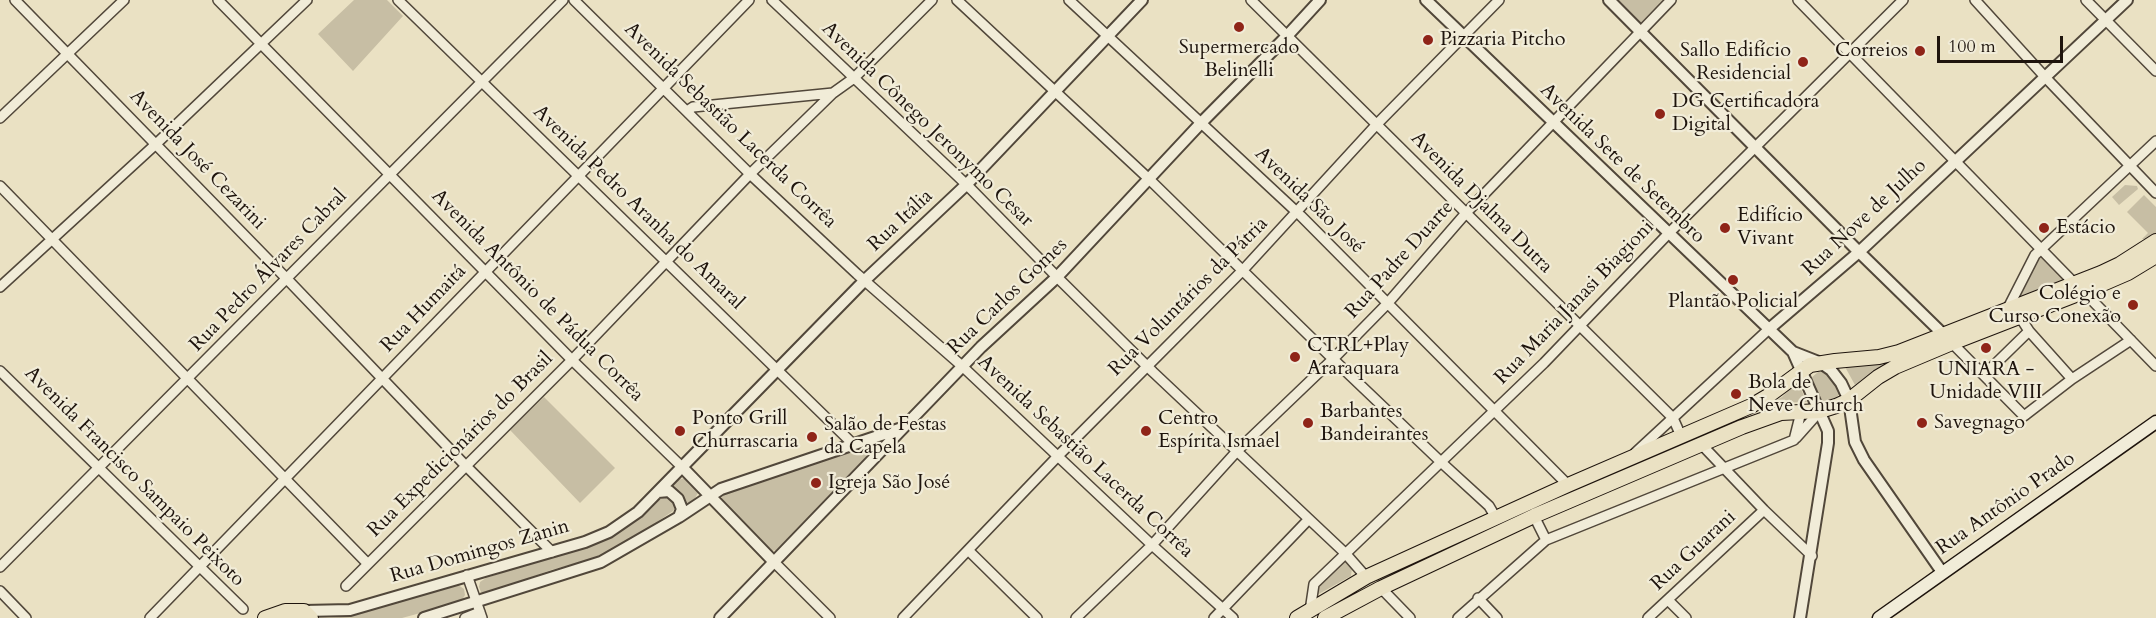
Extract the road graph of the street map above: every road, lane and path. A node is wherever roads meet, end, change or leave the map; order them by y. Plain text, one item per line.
1 (15, 0) edge
2 (124, 0) edge
3 (218, 0) edge
4 (307, 0) edge
5 (398, 0) edge
6 (563, 0) edge
7 (574, 0) edge
8 (749, 0) edge
9 (772, 0) edge
10 (932, 0) edge
11 (957, 0) edge
12 (1069, 0) edge
13 (1142, 0) edge
14 (1251, 0) edge
15 (1320, 0) edge
16 (1426, 0) edge
17 (1499, 0) edge
18 (1609, 0) edge
19 (1671, 0) edge
20 (1798, 0) edge
21 (1903, 0) edge
22 (1975, 0) edge
23 (2086, 0) edge
24 (2127, 0) edge
25 (2105, 21) junction
26 (1641, 32) junction
27 (1107, 35) junction
28 (1287, 36) junction
29 (1463, 36) junction
30 (261, 43) junction
31 (1850, 53) junction
32 (68, 54) junction
33 (2156, 71) edge
34 (2045, 77) junction
35 (854, 78) junction
36 (482, 82) junction
37 (664, 87) junction
38 (1054, 91) junction
39 (832, 93) junction
40 (687, 111) junction
41 (0, 118) edge
42 (1201, 123) junction
43 (1553, 123) junction
44 (1377, 124) junction
45 (2156, 141) edge
46 (156, 144) junction
47 (1757, 147) junction
48 (1954, 161) junction
49 (2131, 165) junction
50 (390, 174) junction
51 (750, 174) junction
52 (578, 176) junction
53 (1149, 179) junction
54 (966, 185) junction
55 (0, 186) edge
56 (2156, 193) edge
57 (1297, 213) junction
58 (1466, 213) junction
59 (1669, 233) junction
60 (51, 239) junction
61 (2156, 241) edge
62 (2041, 249) junction
63 (1859, 252) junction
64 (2156, 256) edge
65 (666, 261) junction
66 (1243, 270) junction
67 (486, 272) junction
68 (1057, 277) junction
69 (287, 279) junction
70 (865, 280) junction
71 (0, 287) edge
72 (2080, 288) junction
73 (1386, 304) junction
74 (2007, 310) junction
75 (2020, 317) junction
76 (1579, 327) junction
77 (1769, 329) junction
78 (2029, 331) junction
79 (1948, 339) junction
80 (2131, 340) junction
81 (1793, 352) junction
82 (1333, 359) junction
83 (572, 360) junction
84 (1821, 363) junction
85 (1147, 365) junction
86 (962, 366) junction
87 (2156, 366) edge
88 (777, 370) junction
89 (0, 371) edge
90 (1801, 372) junction
91 (1984, 375) junction
92 (383, 378) junction
93 (189, 379) junction
94 (2072, 379) junction
95 (1849, 400) junction
96 (1495, 411) junction
97 (1820, 411) junction
98 (1801, 412) junction
99 (1673, 418) junction
100 (2156, 422) edge
101 (905, 427) junction
102 (1681, 435) junction
103 (1794, 440) junction
104 (852, 443) junction
105 (1702, 445) junction
106 (1238, 450) junction
107 (1058, 456) junction
108 (1676, 456) junction
109 (1626, 460) junction
110 (1442, 463) junction
111 (465, 465) junction
112 (682, 467) junction
113 (99, 468) junction
114 (1724, 468) junction
115 (286, 478) junction
116 (1569, 485) junction
117 (658, 492) junction
118 (711, 496) junction
119 (1764, 510) junction
120 (1534, 516) junction
121 (679, 517) junction
122 (1496, 518) junction
123 (1308, 520) junction
124 (1546, 540) junction
125 (1152, 545) junction
126 (969, 551) junction
127 (552, 552) junction
128 (1345, 553) junction
129 (1812, 556) junction
130 (774, 562) junction
131 (368, 564) junction
132 (0, 567) edge
133 (199, 568) junction
134 (1942, 572) junction
135 (467, 575) junction
136 (1366, 577) junction
137 (346, 586) dead end
138 (1381, 588) junction
139 (0, 591) edge
140 (1478, 598) junction
141 (1668, 600) junction
142 (243, 609) dead end
143 (1223, 610) junction
144 (479, 611) edge
145 (1310, 611) junction
146 (307, 614) edge
147 (26, 618) edge
148 (150, 618) edge
149 (265, 618) edge
150 (424, 618) edge
151 (465, 618) edge
152 (720, 618) edge
153 (830, 618) edge
154 (903, 618) edge
155 (1036, 618) edge
156 (1076, 618) edge
157 (1214, 618) edge
158 (1233, 618) edge
159 (1297, 618) edge
160 (1325, 618) edge
161 (1410, 618) edge
162 (1458, 618) edge
163 (1497, 618) edge
164 (1648, 618) edge
165 (1686, 618) edge
166 (1800, 618) edge
167 (1879, 618) edge

1 - 32 street, Avenida José Cezarini
2 - 32 street
3 - 30 street, Avenida Antônio de Pádua Corrêa
4 - 30 street
5 - 36 street, Avenida Pedro Aranha do Amaral
6 - 36 street, Rua Pedro Álvares Cabral
7 - 37 street, Avenida Sebastião Lacerda Corrêa
8 - 37 street, Rua Humaitá
9 - 35 street, Avenida Cônego Jeronymo Cesar
10 - 35 street, Rua Expedicionários do Brasil
11 - 38 street
12 - 27 street, Avenida São José
13 - 27 street, Rua Itália
14 - 28 street, Avenida Djalma Dutra
15 - 28 street, Rua Carlos Gomes
16 - 29 street, Avenida Sete de Setembro
17 - 29 street, Rua Voluntários da Pátria
18 - 26 street
19 - 26 street, Rua Padre Duarte
20 - 31 street
21 - 31 street, Rua Maria Janasi Biagioni
22 - 34 street
23 - 25 street
24 - 25 street, Rua Nove de Julho
25 - 33 street
25 - 34 street, Rua Nove de Julho
26 - 43 street, Rua Padre Duarte
26 - 47 street
27 - 38 street, Rua Itália
27 - 42 street, Avenida São José
28 - 42 street, Rua Carlos Gomes
28 - 44 street, Avenida Djalma Dutra
29 - 43 street, Avenida Sete de Setembro
29 - 44 street, Rua Voluntários da Pátria
30 - 46 street
30 - 50 street, Avenida Antônio de Pádua Corrêa
31 - 47 street, Rua Maria Janasi Biagioni
31 - 48 street
32 - 41 street
32 - 46 street, Avenida José Cezarini
34 - 48 street, Rua Nove de Julho
34 - 49 street
35 - 39 street, Rua Expedicionários do Brasil
35 - 54 street, Avenida Cônego Jeronymo Cesar
36 - 50 street, Rua Pedro Álvares Cabral
36 - 52 street, Avenida Pedro Aranha do Amaral
37 - 40 street, Avenida Sebastião Lacerda Corrêa
37 - 52 street, Rua Humaitá
38 - 53 street
38 - 54 street, Rua Itália
39 - 40 street
39 - 51 street, Rua Expedicionários do Brasil
40 - 51 street, Avenida Sebastião Lacerda Corrêa
42 - 53 street, Rua Carlos Gomes
42 - 57 street, Avenida São José
43 - 58 street, Rua Padre Duarte
43 - 59 street, Avenida Sete de Setembro
44 - 57 street, Rua Voluntários da Pátria
44 - 58 street, Avenida Djalma Dutra
45 - 49 street
46 - 60 street
46 - 69 street, Avenida José Cezarini
47 - 59 street, Rua Maria Janasi Biagioni
47 - 63 street
48 - 62 street
48 - 63 street, Rua Nove de Julho
49 - 56 street
49 - 62 street
50 - 67 street, Avenida Antônio de Pádua Corrêa
50 - 69 street, Rua Pedro Álvares Cabral
51 - 65 street, Rua Expedicionários do Brasil
51 - 70 street, Avenida Sebastião Lacerda Corrêa
52 - 65 street, Avenida Pedro Aranha do Amaral
52 - 67 street, Rua Humaitá
53 - 66 street
53 - 68 street, Rua Carlos Gomes
54 - 68 street, Avenida Cônego Jeronymo Cesar
54 - 70 street, Rua Itália
55 - 60 street
57 - 66 street, Rua Voluntários da Pátria
57 - 73 street, Avenida São José
58 - 73 street, Rua Padre Duarte
58 - 76 street, Avenida Djalma Dutra
59 - 76 street, Rua Maria Janasi Biagioni
59 - 77 street, Avenida Sete de Setembro
60 - 71 street
60 - 93 street
61 - 72 main road
62 - 72 street
62 - 74 street
63 - 77 street, Rua Nove de Julho
63 - 79 street
64 - 72 main road
65 - 83 street, Rua Expedicionários do Brasil
65 - 88 street, Avenida Pedro Aranha do Amaral
66 - 82 street
66 - 85 street, Rua Voluntários da Pátria
67 - 83 street, Avenida Antônio de Pádua Corrêa
67 - 92 street, Rua Humaitá
68 - 85 street, Avenida Cônego Jeronymo Cesar
68 - 86 street, Rua Carlos Gomes
69 - 92 street, Avenida José Cezarini
69 - 93 street, Rua Pedro Álvares Cabral
70 - 86 street, Avenida Sebastião Lacerda Corrêa
70 - 88 street, Rua Itália
72 - 74 main road
72 - 75 main road
72 - 80 street
73 - 82 street, Rua Padre Duarte
73 - 96 street, Avenida São José
74 - 79 main road
75 - 78 street
75 - 79 main road
76 - 96 street, Rua Maria Janasi Biagioni
76 - 99 street, Avenida Djalma Dutra
77 - 81 street, Avenida Sete de Setembro
77 - 99 street, Rua Nove de Julho
78 - 91 street
78 - 94 street
79 - 84 main road
79 - 91 street
79 - 95 main road
80 - 87 street
80 - 94 street
81 - 84 street, Avenida Sete de Setembro
81 - 90 street, Avenida Sete de Setembro
82 - 106 street, Rua Padre Duarte
82 - 110 street
83 - 111 street, Rua Expedicionários do Brasil
83 - 112 street, Avenida Antônio de Pádua Corrêa
84 - 90 main road
84 - 95 street
85 - 106 street, Avenida Cônego Jeronymo Cesar
85 - 107 street, Rua Voluntários da Pátria
86 - 101 street, Rua Carlos Gomes
86 - 107 street, Avenida Sebastião Lacerda Corrêa
88 - 104 street, Avenida Pedro Aranha do Amaral
88 - 112 street, Rua Itália
89 - 113 street, Avenida Francisco Sampaio Peixoto
90 - 97 street, Avenida Sete de Setembro
90 - 102 main road
91 - 94 street
92 - 111 street, Avenida José Cezarini
92 - 115 street, Rua Humaitá
93 - 113 street, Rua Pedro Álvares Cabral
93 - 115 street
95 - 97 main road
95 - 134 street
96 - 110 street, Rua Maria Janasi Biagioni
96 - 116 street, Avenida São José
97 - 98 main road
97 - 103 street
97 - 129 street, Avenida Sete de Setembro
98 - 103 street
98 - 105 main road
99 - 102 street, Avenida Djalma Dutra
99 - 109 street, Rua Nove de Julho
100 - 134 main road, Rua Antônio Prado
101 - 104 street
101 - 130 street, Rua Carlos Gomes
102 - 108 main road
102 - 109 main road
103 - 114 street
104 - 118 street
105 - 108 main road
105 - 114 street
106 - 123 street, Avenida Cônego Jeronymo Cesar
106 - 125 street, Rua Padre Duarte
107 - 125 street, Avenida Sebastião Lacerda Corrêa
107 - 126 street, Rua Voluntários da Pátria
108 - 120 main road
109 - 116 main road
110 - 122 street
110 - 128 street, Rua Maria Janasi Biagioni
111 - 127 street, Avenida José Cezarini
111 - 131 street, Rua Expedicionários do Brasil
112 - 117 street, Rua Domingos Zanin
112 - 118 street, Avenida Antônio de Pádua Corrêa
113 - 132 street, Rua Pedro Álvares Cabral
113 - 133 street, Avenida Francisco Sampaio Peixoto
114 - 119 street
114 - 124 street
115 - 131 street
115 - 133 street, Rua Humaitá
116 - 122 main road
117 - 121 street
117 - 127 street, Rua Domingos Zanin
118 - 121 street
118 - 130 street, Avenida Antônio de Pádua Corrêa
119 - 129 street
119 - 141 street, Rua Guarani
120 - 124 street
120 - 138 main road
121 - 144 street
122 - 136 main road
123 - 128 street, Avenida Cônego Jeronymo Cesar
123 - 143 street
124 - 140 street
125 - 143 street, Avenida Sebastião Lacerda Corrêa
125 - 156 street, Rua Padre Duarte
126 - 154 street, Rua Voluntários da Pátria
126 - 155 street
127 - 135 street, Rua Domingos Zanin
128 - 136 street, Avenida Cônego Jeronymo Cesar
128 - 145 street, Rua Maria Janasi Biagioni
129 - 166 street, Avenida Sete de Setembro
130 - 152 street, Rua Carlos Gomes
130 - 153 street, Avenida Antônio de Pádua Corrêa
131 - 137 street, Rua Expedicionários do Brasil
133 - 142 street, Avenida Francisco Sampaio Peixoto
133 - 148 street, Rua Humaitá
134 - 167 main road, Rua Antônio Prado
135 - 144 street
135 - 146 street, Rua Domingos Zanin
136 - 145 main road
138 - 160 main road
138 - 161 street
139 - 147 street
140 - 162 street
140 - 163 street
141 - 164 street, Rua Guarani
141 - 165 street
143 - 157 street
143 - 158 street, Avenida Sebastião Lacerda Corrêa
144 - 150 street
144 - 151 street
145 - 159 main road
146 - 149 main road, Rua Domingos Zanin

